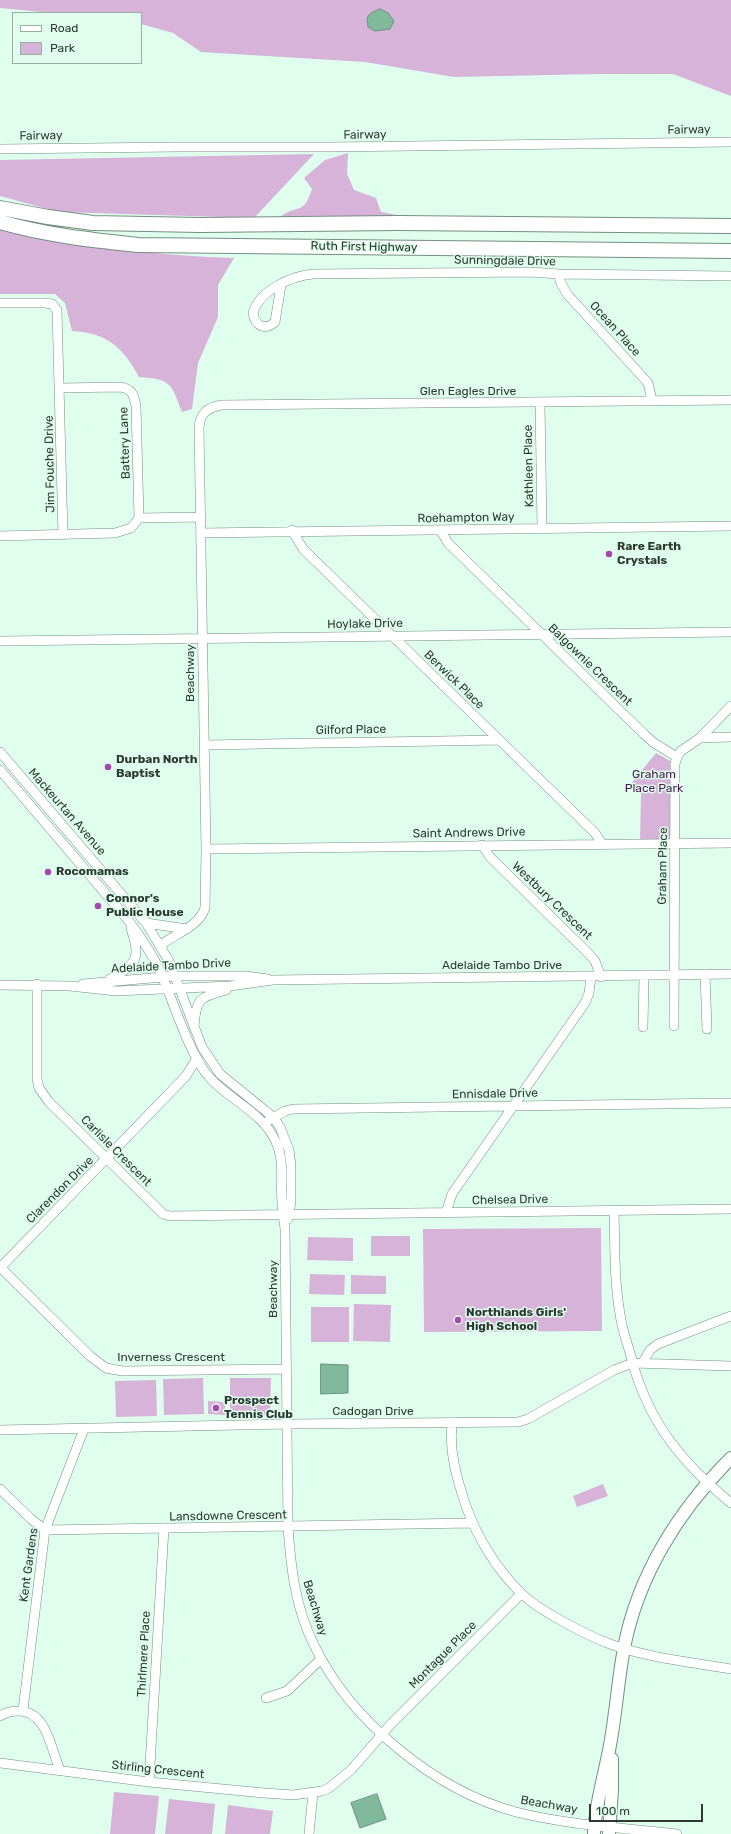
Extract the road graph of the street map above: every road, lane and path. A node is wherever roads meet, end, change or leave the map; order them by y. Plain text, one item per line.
1 (731, 142) edge
2 (0, 149) edge
3 (0, 208) edge
4 (0, 222) edge
5 (731, 226) edge
6 (731, 251) edge
7 (559, 274) junction
8 (731, 276) edge
9 (281, 285) dead end
10 (0, 303) edge
11 (60, 388) junction
12 (652, 400) junction
13 (731, 400) edge
14 (540, 403) junction
15 (206, 411) joint
16 (201, 517) junction
17 (139, 518) junction
18 (731, 526) edge
19 (542, 528) junction
20 (292, 530) junction
21 (441, 530) junction
22 (201, 533) junction
23 (63, 535) junction
24 (0, 536) edge
25 (731, 632) edge
26 (541, 634) junction
27 (391, 636) junction
28 (203, 638) junction
29 (0, 641) edge
30 (731, 706) edge
31 (731, 737) edge
32 (700, 738) junction
33 (499, 740) junction
34 (204, 745) junction
35 (0, 752) edge
36 (677, 756) junction
37 (0, 770) edge
38 (676, 843) junction
39 (731, 843) edge
40 (602, 844) junction
41 (482, 845) junction
42 (206, 849) junction
43 (109, 878) junction
44 (99, 886) junction
45 (128, 920) junction
46 (146, 923) junction
47 (186, 929) junction
48 (160, 946) junction
49 (705, 974) junction
50 (731, 974) edge
51 (174, 976) junction
52 (644, 976) junction
53 (673, 976) junction
54 (162, 977) junction
55 (596, 977) junction
56 (273, 980) junction
57 (107, 981) junction
58 (36, 984) junction
59 (245, 984) junction
60 (0, 985) edge
61 (70, 986) junction
62 (179, 988) junction
63 (168, 989) junction
64 (674, 1026) dead end
65 (643, 1027) dead end
66 (194, 1028) junction
67 (707, 1030) dead end
68 (197, 1058) junction
69 (205, 1072) junction
70 (186, 1076) junction
71 (731, 1103) edge
72 (513, 1106) junction
73 (273, 1117) junction
74 (265, 1124) junction
75 (108, 1158) junction
76 (731, 1209) edge
77 (614, 1211) junction
78 (446, 1213) junction
79 (286, 1214) junction
80 (0, 1268) edge
81 (731, 1316) edge
82 (643, 1362) junction
83 (633, 1363) junction
84 (731, 1366) edge
85 (286, 1369) junction
86 (287, 1424) junction
87 (452, 1424) junction
88 (84, 1429) junction
89 (0, 1430) edge
90 (731, 1458) edge
91 (707, 1483) junction
92 (0, 1489) edge
93 (731, 1503) edge
94 (473, 1523) junction
95 (288, 1527) junction
96 (164, 1528) junction
97 (45, 1530) junction
98 (521, 1594) junction
99 (624, 1648) junction
100 (321, 1659) junction
101 (731, 1670) edge
102 (266, 1698) dead end
103 (23, 1710) junction
104 (0, 1716) edge
105 (382, 1734) junction
106 (610, 1746) junction
107 (0, 1763) edge
108 (60, 1770) junction
109 (149, 1782) junction
110 (313, 1793) junction
111 (594, 1829) edge
112 (609, 1830) edge
113 (309, 1834) edge
114 (678, 1834) edge

1 - 2 street, Fairway
3 - 5 highway, Ruth First Highway
4 - 6 highway, Ruth First Highway
7 - 8 street, Sunningdale Drive
7 - 9 street, Sunningdale Drive
7 - 12 street, Ocean Place
10 - 11 street, Jim Fouche Drive
11 - 17 street, Battery Lane
11 - 23 street, Jim Fouche Drive
12 - 13 street, Glen Eagles Drive
12 - 14 street, Glen Eagles Drive
14 - 15 street, Glen Eagles Drive
14 - 19 street, Kathleen Place
15 - 16 street, Beachway
16 - 17 street
16 - 22 street, Beachway
17 - 23 street
18 - 19 street, Roehampton Way
19 - 21 street, Roehampton Way
20 - 21 street, Roehampton Way
20 - 22 street, Roehampton Way
20 - 27 street, Berwick Place
21 - 26 street, Balgownie Crescent
22 - 28 street, Beachway
23 - 24 street
25 - 26 street, Hoylake Drive
26 - 27 street, Hoylake Drive
26 - 36 street, Balgownie Crescent
27 - 28 street, Hoylake Drive
27 - 33 street, Berwick Place
28 - 29 street, Hoylake Drive
28 - 34 street, Beachway
30 - 32 street
31 - 32 street
32 - 36 street
33 - 34 street, Gilford Place
33 - 40 street, Berwick Place
34 - 42 street, Beachway
35 - 43 street, Mackeurtan Avenue
36 - 38 street, Graham Place
37 - 44 street, Mackeurtan Avenue
38 - 39 street, Saint Andrews Drive
38 - 40 street, Saint Andrews Drive
38 - 53 street, Graham Place
40 - 41 street, Saint Andrews Drive
41 - 42 street, Saint Andrews Drive
41 - 55 street, Westbury Crescent
42 - 47 street, Beachway
43 - 44 street
43 - 46 street, Mackeurtan Avenue
44 - 45 street, Mackeurtan Avenue
45 - 54 street, Mackeurtan Avenue
45 - 57 street
46 - 47 street
46 - 48 street, Mackeurtan Avenue
47 - 48 street, Beachway
48 - 51 street, Mackeurtan Avenue
49 - 50 street, Adelaide Tambo Drive
49 - 53 street, Adelaide Tambo Drive
49 - 67 street
51 - 54 street, Adelaide Tambo Drive
51 - 56 street, Adelaide Tambo Drive
51 - 62 street, Mackeurtan Avenue
52 - 53 street, Adelaide Tambo Drive
52 - 55 street, Adelaide Tambo Drive
52 - 65 street
53 - 64 street, Graham Place
54 - 57 street, Adelaide Tambo Drive
54 - 63 street, Mackeurtan Avenue
55 - 56 street, Adelaide Tambo Drive
55 - 72 street
56 - 59 street, Adelaide Tambo Drive
57 - 61 street, Adelaide Tambo Drive
58 - 60 street, Adelaide Tambo Drive
58 - 61 street, Adelaide Tambo Drive
58 - 75 street, Carlisle Crescent
59 - 62 street, Adelaide Tambo Drive
59 - 66 street
61 - 63 street, Adelaide Tambo Drive
62 - 63 street, Adelaide Tambo Drive
62 - 66 street, Beachway
63 - 68 street, Beachway
66 - 73 street, Beachway
68 - 69 street, Beachway
68 - 70 street, Clarendon Drive
69 - 70 street
69 - 74 street, Beachway
70 - 75 street, Clarendon Drive
71 - 72 street, Ennisdale Drive
72 - 73 street, Ennisdale Drive
72 - 78 street
73 - 74 street, Ennisdale Drive
73 - 79 street, Beachway
74 - 79 street, Beachway
75 - 79 street, Carlisle Crescent
75 - 80 street, Clarendon Drive
76 - 77 street, Chelsea Drive
77 - 78 street, Chelsea Drive
77 - 83 street
78 - 79 street, Chelsea Drive
79 - 85 street, Beachway
80 - 85 street, Inverness Crescent
81 - 82 street
82 - 83 street, Cadogan Drive
82 - 84 street, Cadogan Drive
83 - 87 street, Cadogan Drive
83 - 91 street
85 - 86 street, Beachway
86 - 87 street, Cadogan Drive
86 - 88 street, Cadogan Drive
86 - 95 street, Beachway
87 - 94 street
88 - 89 street, Cadogan Drive
88 - 97 street, Kent Gardens
90 - 91 main road
91 - 93 street
91 - 99 main road
92 - 97 street
94 - 95 street, Lansdowne Crescent
94 - 98 street
95 - 96 street, Lansdowne Crescent
95 - 100 street, Beachway
96 - 97 street, Lansdowne Crescent
96 - 109 street, Thirlmere Place
97 - 103 street, Kent Gardens
98 - 99 street
98 - 105 street, Montague Place
99 - 101 street
99 - 106 main road
100 - 102 street
100 - 105 street, Beachway
103 - 104 street
103 - 108 street
105 - 110 street, Stirling Crescent
105 - 111 street, Beachway
106 - 111 main road
106 - 112 main road
107 - 108 street, Stirling Crescent
108 - 109 street, Stirling Crescent
109 - 110 street, Stirling Crescent
110 - 113 street
111 - 112 street, Beachway
112 - 114 street, Beachway

